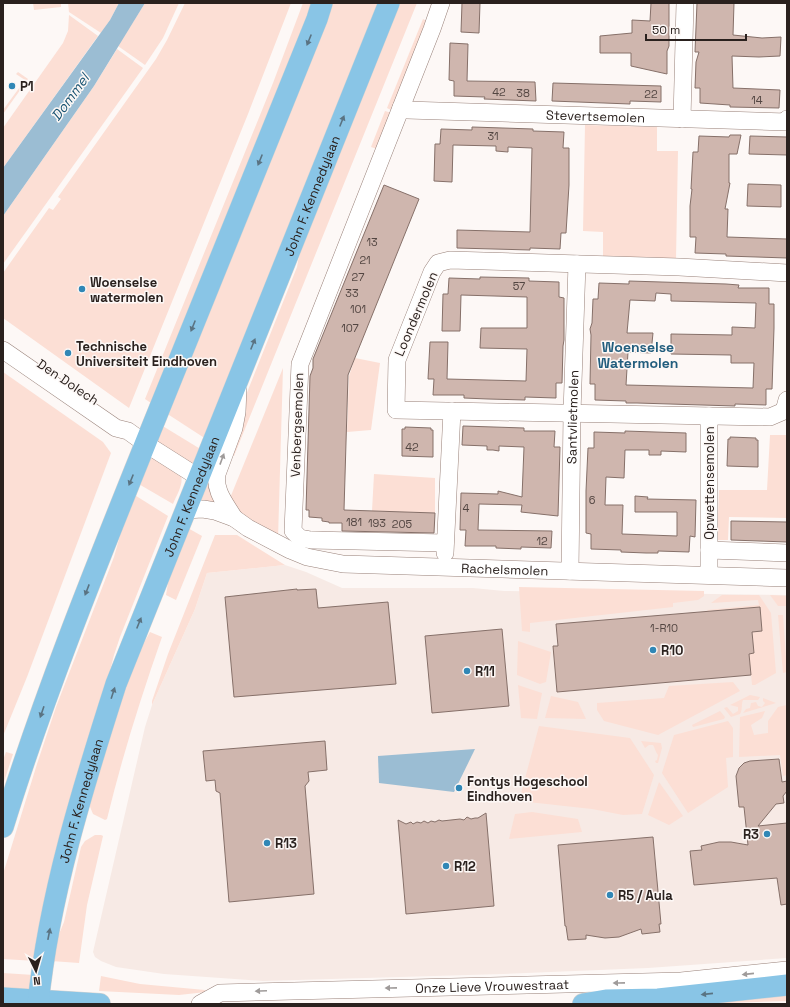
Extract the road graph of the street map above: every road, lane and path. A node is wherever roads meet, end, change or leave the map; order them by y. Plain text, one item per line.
1 (322, 3) edge
2 (389, 3) edge
3 (441, 3) edge
4 (684, 3) edge
5 (401, 108) junction
6 (682, 119) junction
7 (787, 119) edge
8 (577, 264) junction
9 (787, 272) edge
10 (3, 338) edge
11 (3, 350) edge
12 (238, 380) junction
13 (787, 400) edge
14 (452, 411) junction
15 (572, 413) junction
16 (710, 416) junction
17 (128, 431) junction
18 (146, 444) junction
19 (198, 477) junction
20 (185, 510) junction
21 (234, 518) junction
22 (445, 543) junction
23 (709, 550) junction
24 (787, 553) edge
25 (445, 567) junction
26 (570, 571) junction
27 (709, 575) junction
28 (787, 578) edge
29 (3, 827) edge
30 (787, 970) edge
31 (787, 985) edge
32 (3, 998) edge
33 (38, 1002) edge
34 (100, 1004) edge
35 (200, 1004) edge
36 (583, 1004) edge

1 -> 18 main road
12 -> 2 main road, John F. Kennedylaan
3 - 5 street
4 - 6 street
5 - 6 street, Stevertsemolen
5 - 22 street, Venbergsemolen
6 - 7 street, Stevertsemolen
8 - 9 street, Loondermolen
8 - 14 street, Loondermolen
8 - 15 street, Santvlietmolen
10 - 17 street, Den Dolech
11 - 17 street, Den Dolech
12 - 19 main road, John F. Kennedylaan
21 -> 12 street, Rachelsmolen
13 - 16 street, Loondermolen
14 - 15 street, Loondermolen
14 - 22 street
15 - 16 street, Loondermolen
15 - 26 street, Santvlietmolen
16 - 23 street, Opwettensemolen
17 - 18 street, Den Dolech
18 - 19 street
18 -> 29 main road
19 - 20 main road, John F. Kennedylaan
20 - 21 street, Rachelsmolen
33 -> 20 main road, John F. Kennedylaan
21 - 25 street, Rachelsmolen
22 - 25 street
23 - 24 street, Opwettensemolen
23 - 27 street, Opwettensemolen
25 - 26 street, Rachelsmolen
26 - 27 street, Rachelsmolen
27 - 28 street, Rachelsmolen
30 -> 35 street, Onze Lieve Vrouwestraat
31 -> 36 main road
32 - 33 main road
33 - 34 main road

